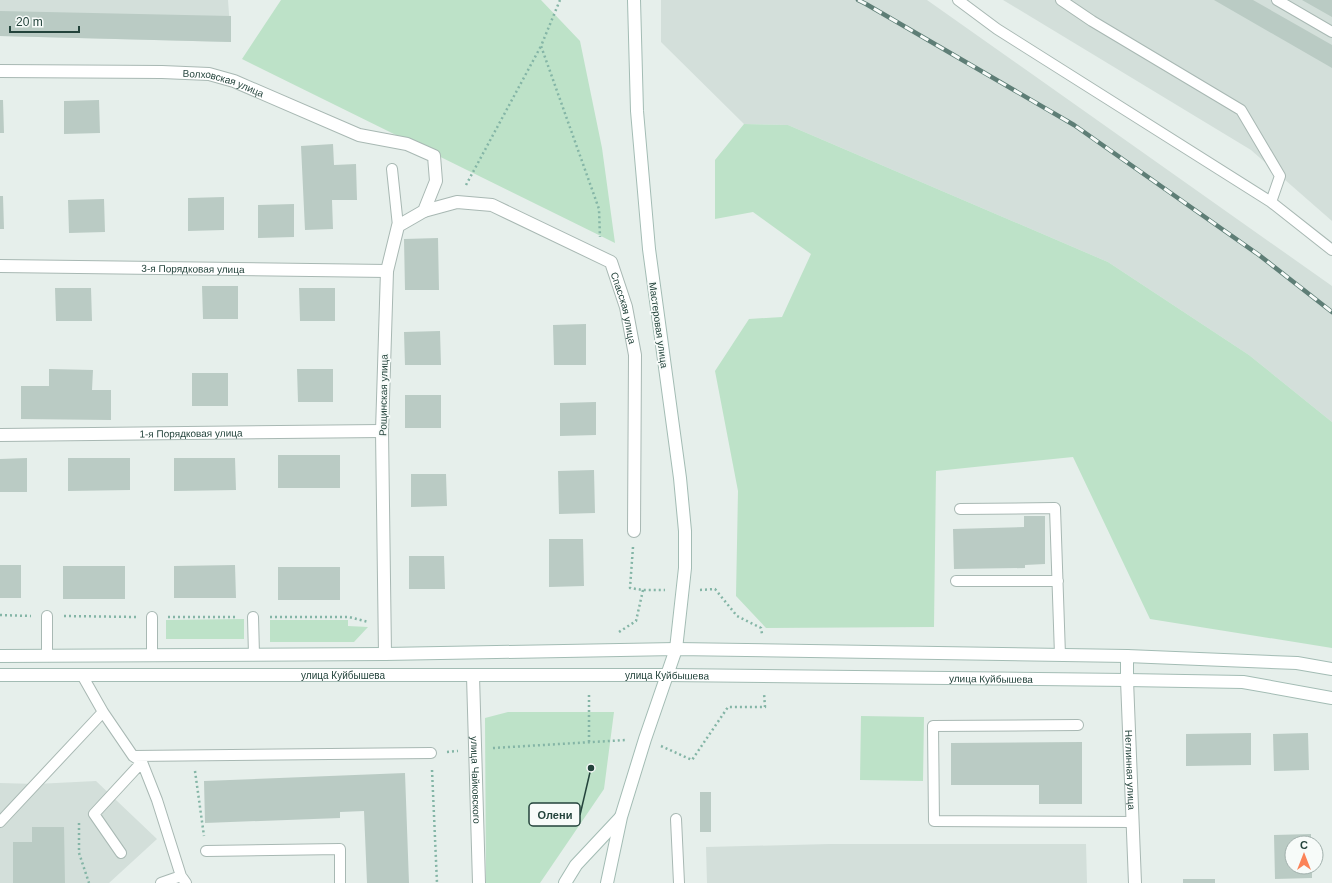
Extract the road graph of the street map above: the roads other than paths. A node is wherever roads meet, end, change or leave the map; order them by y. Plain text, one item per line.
1 (634, 0) edge
2 (958, 0) edge
3 (1061, 0) edge
4 (1277, 0) edge
5 (1332, 32) edge
6 (0, 70) edge
7 (392, 169) dead end
8 (1271, 202) junction
9 (424, 211) junction
10 (398, 226) junction
11 (1332, 250) edge
12 (0, 266) edge
13 (386, 270) junction
14 (382, 431) junction
15 (0, 435) edge
16 (960, 509) dead end
17 (634, 531) road end
18 (956, 581) dead end
19 (1058, 581) junction
20 (47, 616) road end
21 (152, 617) road end
22 (254, 617) road end
23 (676, 649) junction
24 (254, 654) junction
25 (385, 654) junction
26 (47, 655) junction
27 (152, 655) junction
28 (1060, 655) junction
29 (0, 656) edge
30 (1127, 656) junction
31 (1332, 669) edge
32 (0, 675) edge
33 (82, 675) junction
34 (667, 675) junction
35 (473, 676) junction
36 (1127, 680) junction
37 (1332, 698) edge
38 (103, 712) junction
39 (1078, 725) dead end
40 (431, 753) road end
41 (133, 756) junction
42 (142, 762) junction
43 (621, 817) junction
44 (676, 819) dead end
45 (0, 822) edge
46 (1133, 822) junction
47 (206, 851) road end
48 (121, 853) dead end
49 (184, 880) edge
50 (161, 883) edge
51 (340, 883) edge
52 (479, 883) edge
53 (565, 883) edge
54 (607, 883) edge
55 (679, 883) edge
56 (1135, 883) edge

1 - 23 main road, Мастеровая улица
2 - 8 lane
3 - 8 lane
4 - 5 lane
6 - 9 main road, Волховская улица
7 - 10 lane
8 - 11 lane
9 - 10 main road
9 - 17 main road, Спасская улица
10 - 13 main road, Рощинская улица
12 - 13 main road, 3-я Порядковая улица
13 - 14 main road, Рощинская улица
14 - 15 main road, 1-я Порядковая улица
14 - 25 main road, Рощинская улица
16 - 19 lane
18 - 19 lane
19 - 28 lane
20 - 26 lane
21 - 27 lane
22 - 24 lane
23 - 25 main road
23 - 28 main road
23 - 34 main road
24 - 25 main road
24 - 27 main road
26 - 27 main road
26 - 29 main road
28 - 30 main road
30 - 31 main road
30 - 36 main road, Неглинная улица
32 - 33 main road, улица Куйбышева
33 - 35 main road, улица Куйбышева
33 - 38 lane
34 - 35 main road, улица Куйбышева
34 - 36 main road, улица Куйбышева
34 - 43 main road
35 - 52 main road, улица Чайковского
36 - 37 main road, улица Куйбышева
36 - 46 main road, Неглинная улица
38 - 41 lane
38 - 45 lane
39 - 46 lane
40 - 41 lane
41 - 42 lane
42 - 48 lane
42 - 49 lane
43 - 53 main road
43 - 54 main road
44 - 55 lane
46 - 56 main road, Неглинная улица
47 - 51 lane
49 - 50 lane

